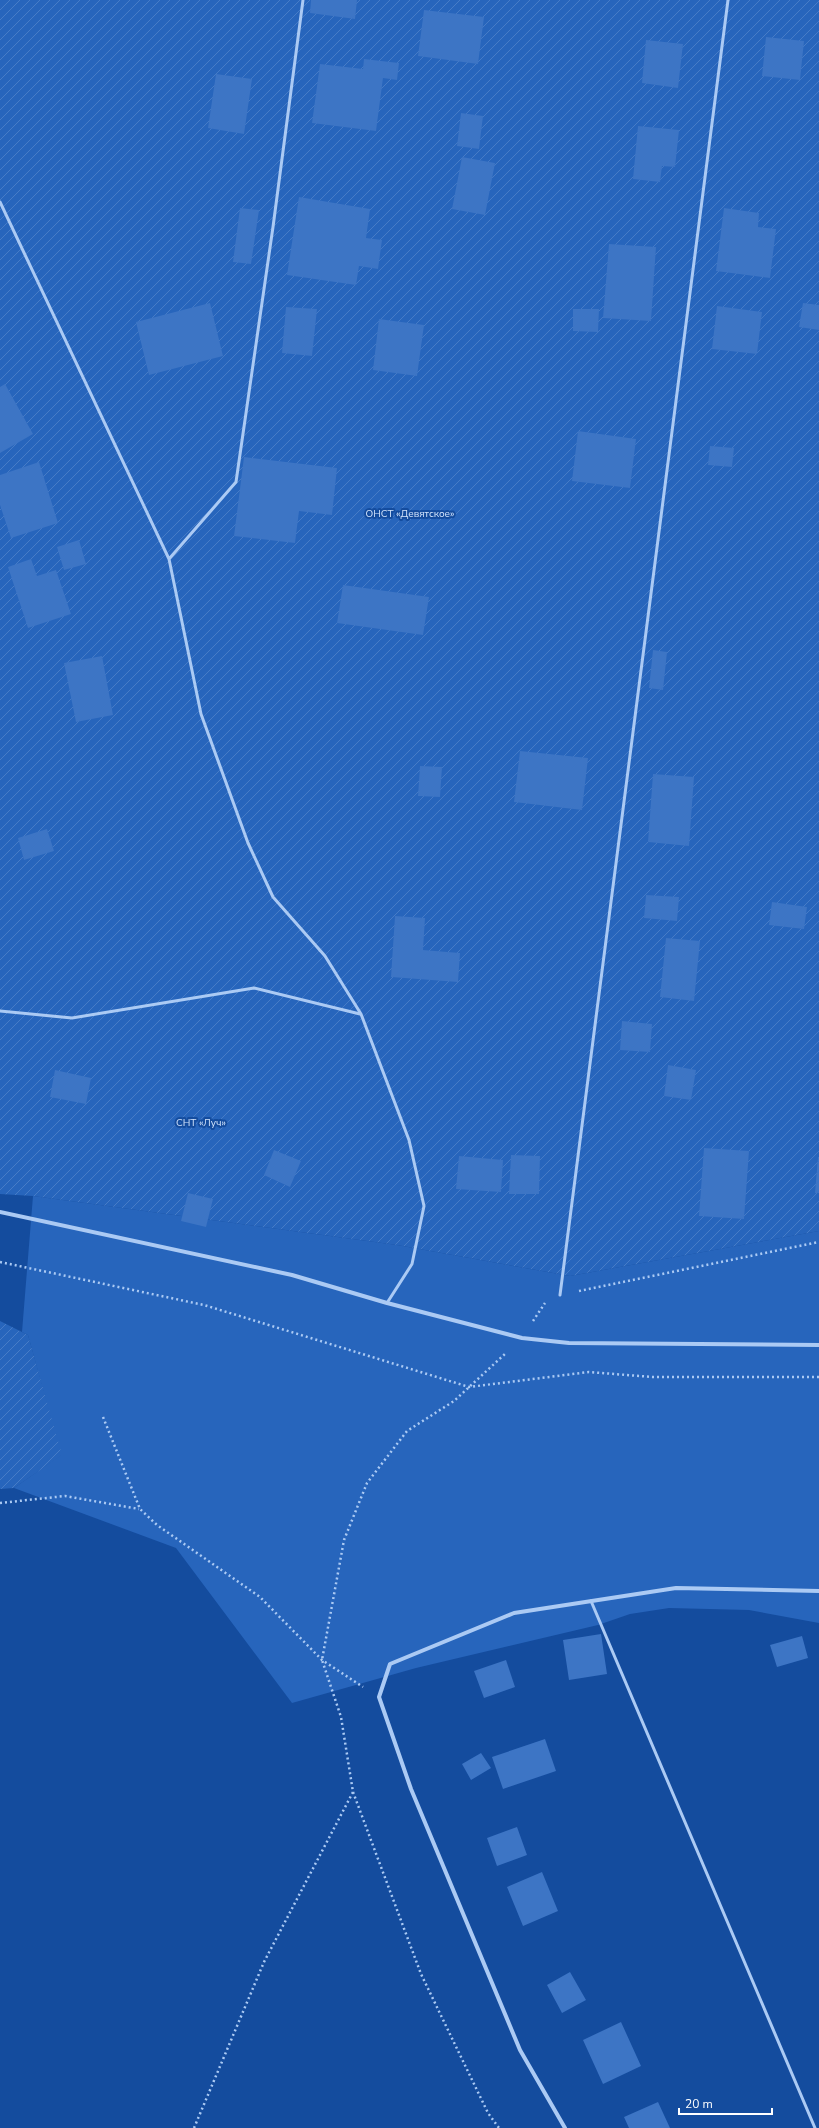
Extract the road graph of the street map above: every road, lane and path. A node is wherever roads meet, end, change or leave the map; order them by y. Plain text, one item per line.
1 (303, 0) edge
2 (728, 0) edge
3 (0, 202) edge
4 (169, 559) junction
5 (0, 1011) edge
6 (361, 1014) junction
7 (0, 1212) edge
8 (819, 1242) edge
9 (0, 1262) edge
10 (560, 1295) junction
11 (387, 1303) junction
12 (522, 1338) junction
13 (819, 1345) edge
14 (819, 1377) edge
15 (469, 1387) junction
16 (103, 1417) dead end
17 (0, 1503) edge
18 (140, 1509) junction
19 (819, 1591) edge
20 (591, 1601) junction
21 (322, 1660) junction
22 (379, 1697) junction
23 (353, 1792) junction
24 (194, 2128) edge
25 (499, 2128) edge
26 (565, 2128) edge
27 (815, 2128) edge

1 - 4 lane
2 - 10 lane
3 - 4 lane
4 - 6 lane
5 - 6 lane
6 - 11 lane
7 - 11 street
8 - 10 path
9 - 15 path
10 - 12 path
11 - 12 street
12 - 13 street
12 - 15 path
14 - 15 path
15 - 21 path
16 - 18 path
17 - 18 path
18 - 21 path
19 - 20 street
20 - 22 street
20 - 27 lane
21 - 22 path
21 - 23 path
22 - 26 street
23 - 24 path
23 - 25 path

